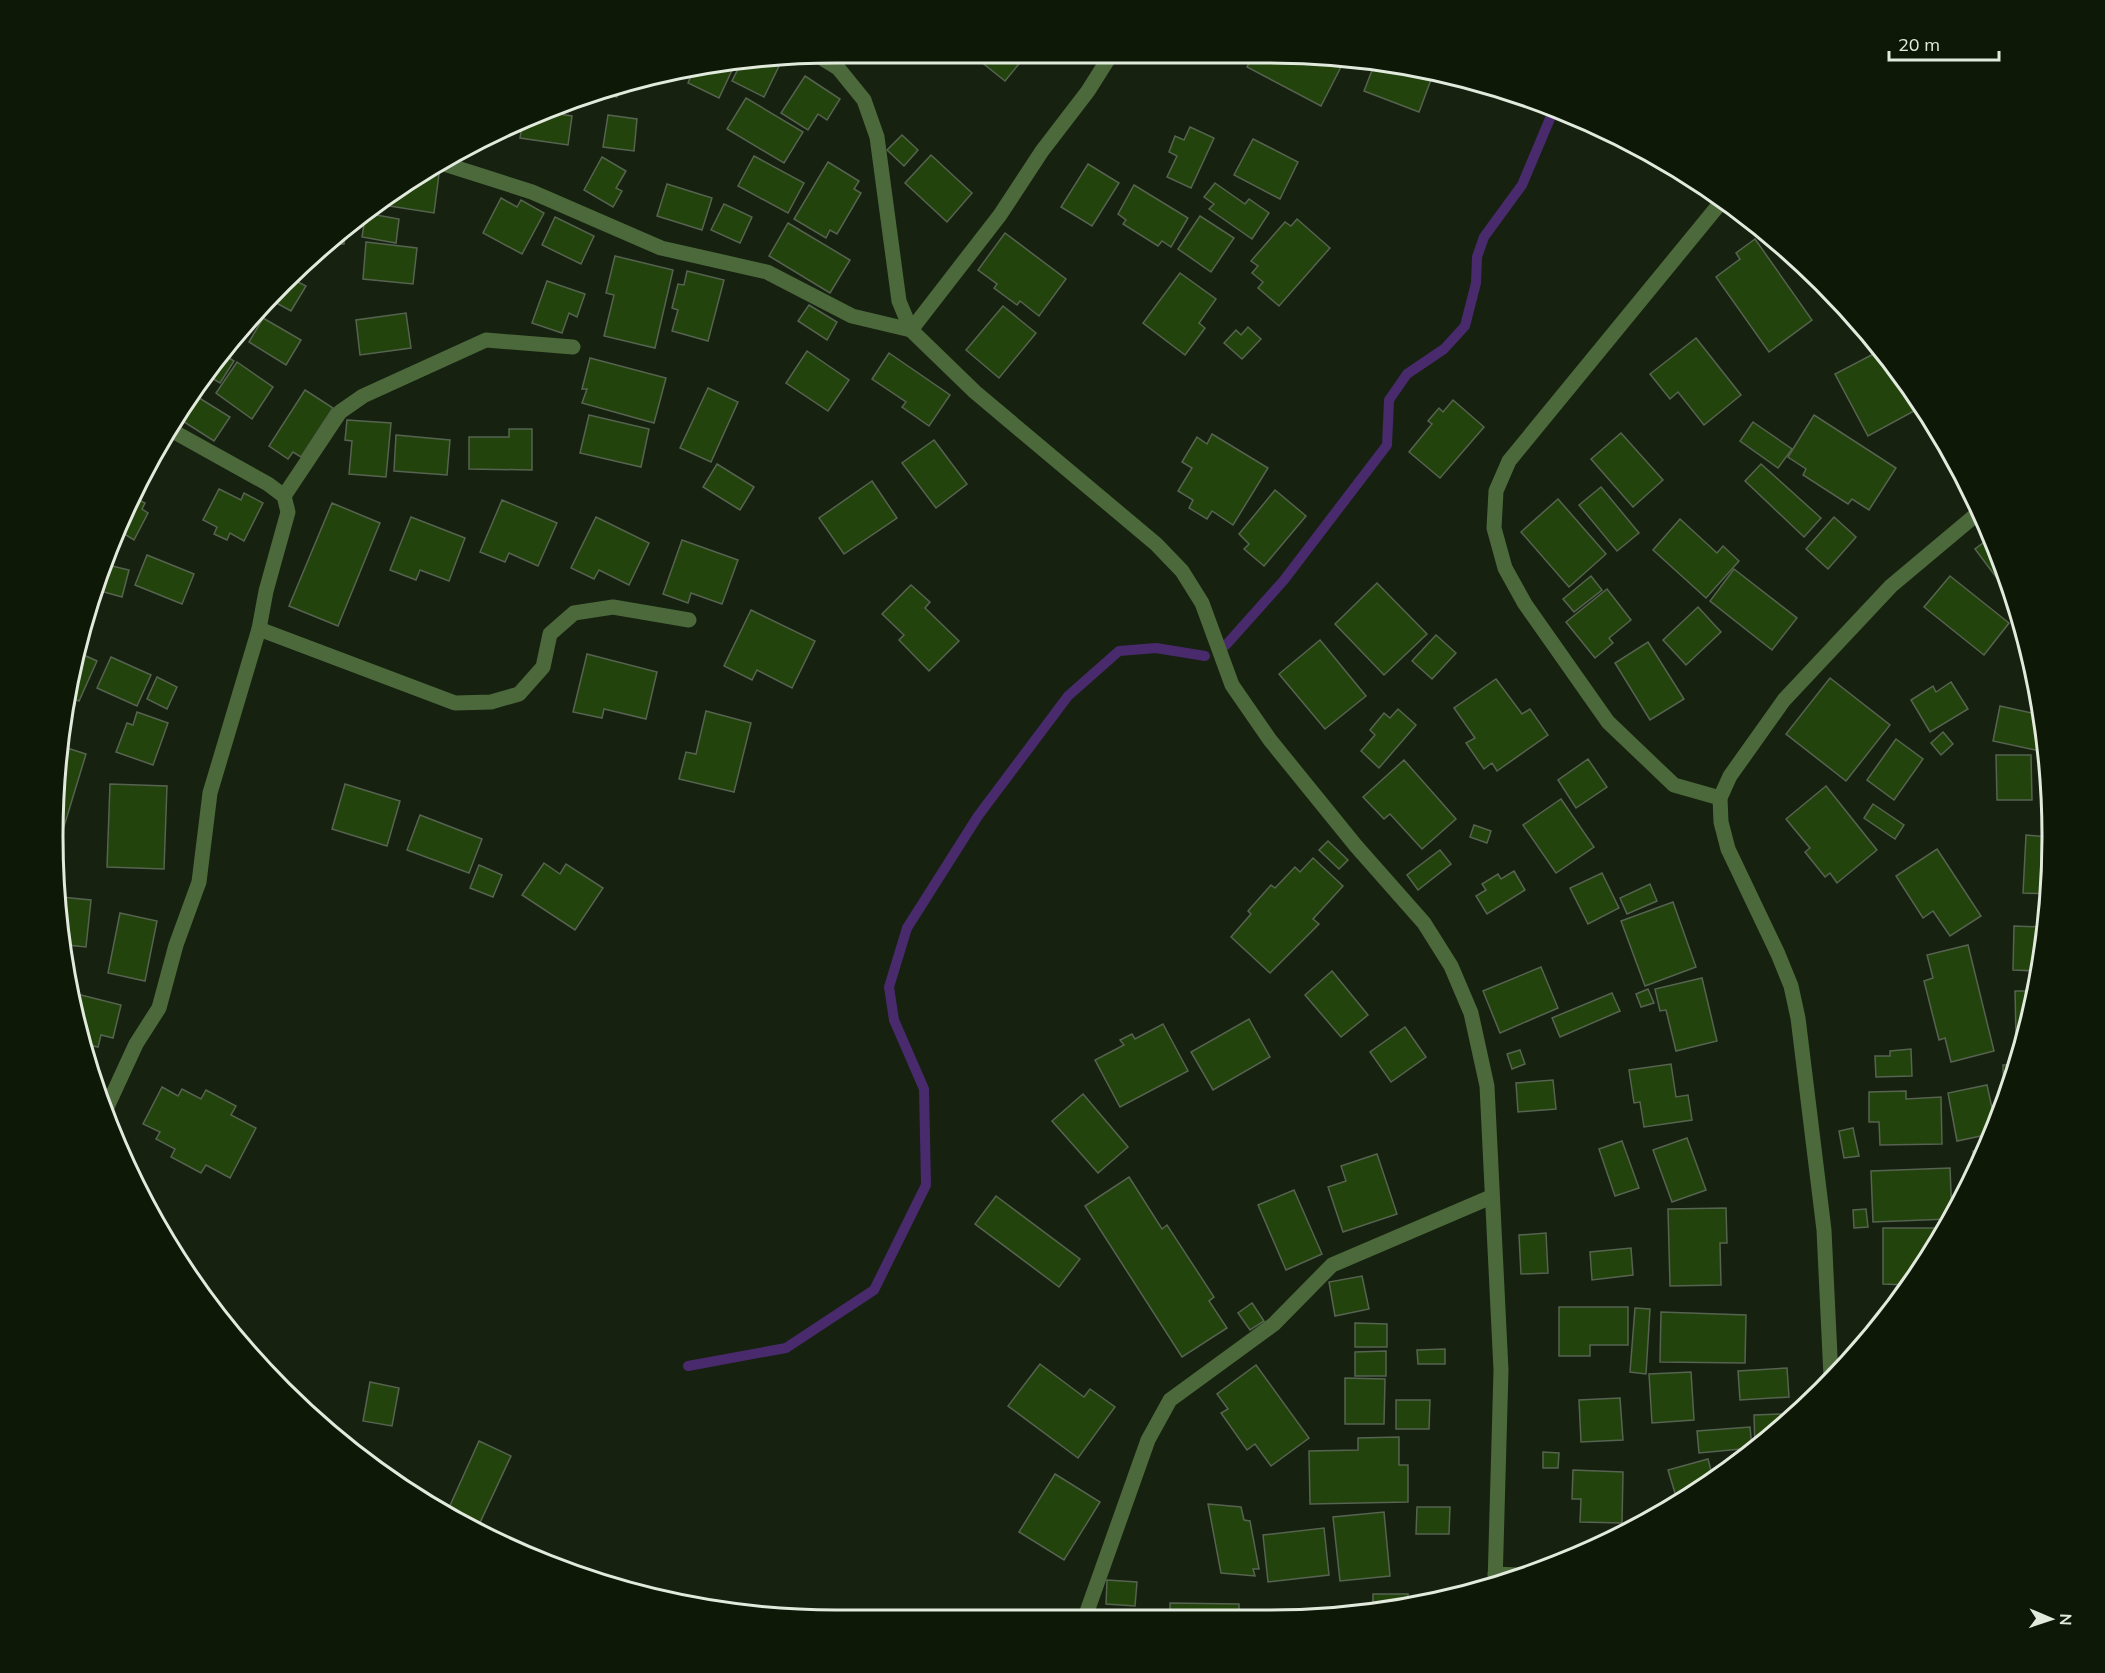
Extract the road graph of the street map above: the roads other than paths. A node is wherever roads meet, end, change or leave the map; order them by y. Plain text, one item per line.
1 (830, 63) edge
2 (1106, 63) edge
3 (451, 166) edge
4 (1717, 207) edge
5 (911, 330) junction
6 (573, 347) dead end
7 (177, 433) edge
8 (285, 496) junction
9 (1973, 517) edge
10 (689, 620) dead end
11 (259, 629) junction
12 (1720, 798) junction
13 (110, 1101) edge
14 (1491, 1197) junction
15 (1831, 1367) edge
16 (1495, 1576) edge
17 (1088, 1610) edge

1 - 5 street
2 - 5 street
3 - 5 street
4 - 12 street
5 - 14 street
6 - 8 street
7 - 8 street
8 - 11 street
9 - 12 street
10 - 11 street
11 - 13 street
12 - 15 street
14 - 16 street
14 - 17 street

